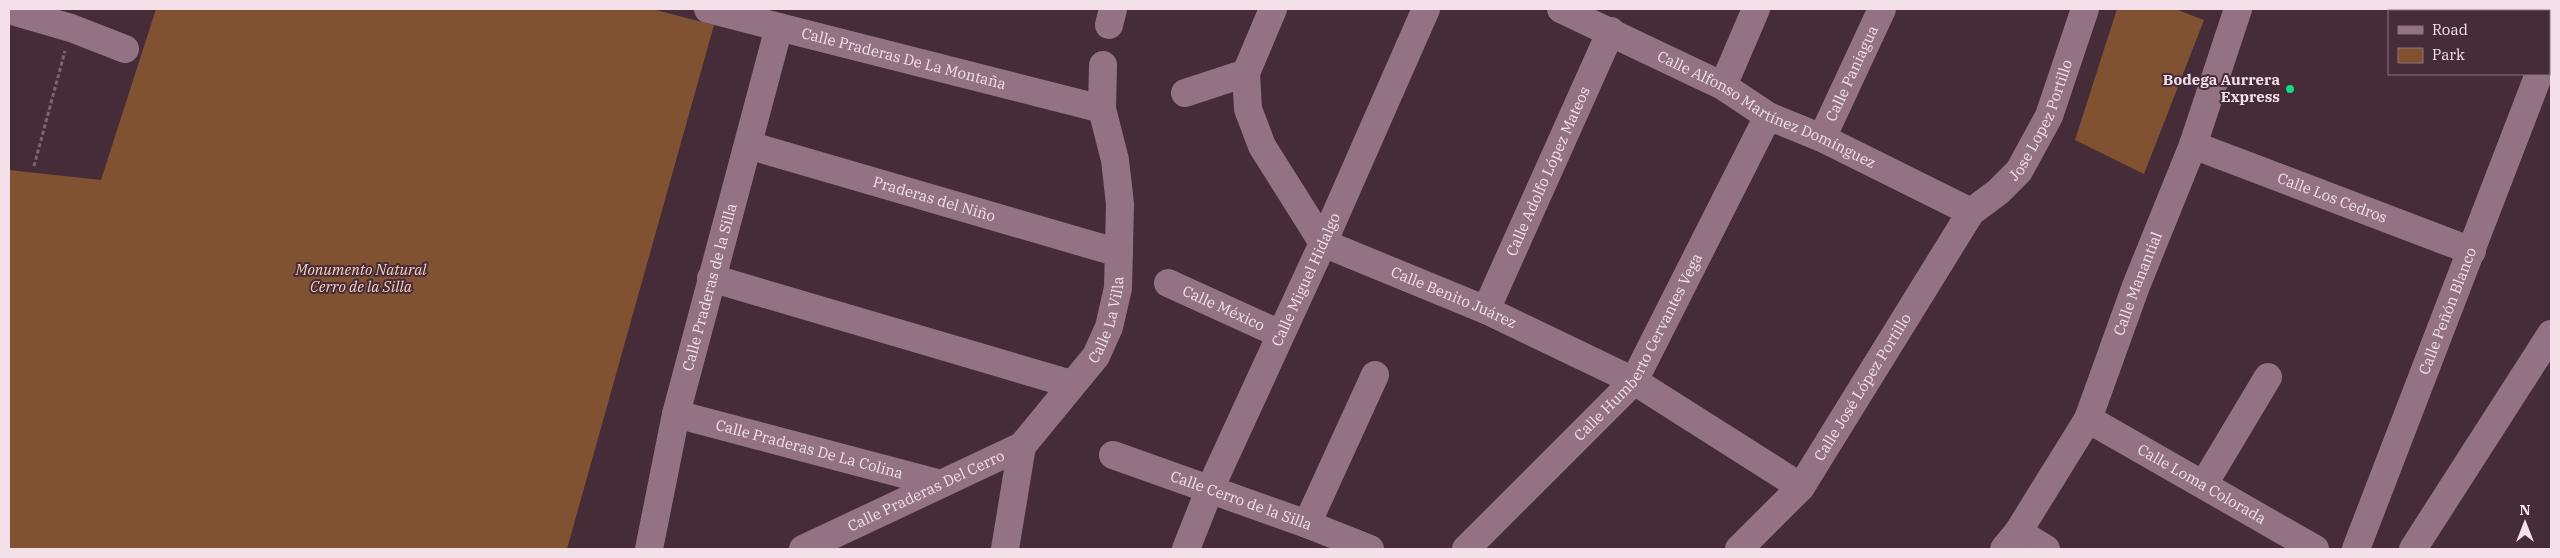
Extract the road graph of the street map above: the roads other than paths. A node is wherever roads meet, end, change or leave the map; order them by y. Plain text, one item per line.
1 (708, 9) edge
2 (1273, 9) edge
3 (1426, 9) edge
4 (1561, 9) edge
5 (1756, 9) edge
6 (1882, 9) edge
7 (2085, 9) edge
8 (2238, 9) edge
9 (9, 10) edge
10 (73, 18) edge
11 (779, 27) junction
12 (1611, 31) junction
13 (125, 49) dead end
14 (1103, 65) dead end
15 (1246, 74) junction
16 (2539, 75) edge
17 (1723, 86) junction
18 (1185, 93) dead end
19 (1102, 109) junction
20 (1768, 116) junction
21 (1822, 138) junction
22 (748, 145) junction
23 (2193, 145) junction
24 (1971, 212) junction
25 (1323, 243) junction
26 (2472, 251) junction
27 (1119, 254) junction
28 (710, 278) junction
29 (1168, 283) dead end
30 (1486, 310) junction
31 (1280, 334) junction
32 (2551, 334) edge
33 (1376, 375) dead end
34 (2268, 377) dead end
35 (1634, 381) junction
36 (1071, 384) junction
37 (676, 414) junction
38 (2088, 419) junction
39 (1022, 446) junction
40 (1113, 455) dead end
41 (941, 484) junction
42 (2204, 484) junction
43 (1801, 487) junction
44 (1208, 491) junction
45 (1307, 524) junction
46 (2010, 542) edge
47 (648, 549) edge
48 (803, 549) edge
49 (1005, 549) edge
50 (1186, 549) edge
51 (1370, 549) edge
52 (1466, 549) edge
53 (1739, 549) edge
54 (2046, 549) edge
55 (2315, 549) edge
56 (2356, 549) edge
57 (2413, 549) edge

1 - 11 street, Calle Praderas De La Montaña
2 - 15 street
3 - 25 street, Calle Miguel Hidalgo
4 - 12 street, Calle Alfonso Martínez Domínguez
5 - 17 street
6 - 21 street, Calle Paniagua
7 - 24 street, Jose Lopez Portillo
8 - 23 street, Calle Manantial
9 - 10 street
10 - 13 street
11 - 19 street, Calle Praderas De La Montaña
11 - 22 street, Calle Praderas de la Silla
12 - 17 street, Calle Alfonso Martínez Domínguez
12 - 30 street, Calle Adolfo López Mateos
14 - 19 street, Calle La Villa
15 - 18 street
15 - 25 street
16 - 26 street, Calle Peñón Blanco
17 - 20 street, Calle Alfonso Martínez Domínguez
19 - 27 street, Calle La Villa
20 - 21 street, Calle Alfonso Martínez Domínguez
20 - 35 street, Calle Humberto Cervantes Vega
21 - 24 street, Calle Alfonso Martínez Domínguez
22 - 27 street, Praderas del Niño
22 - 28 street, Calle Praderas de la Silla
23 - 26 street, Calle Los Cedros
23 - 38 street, Calle Manantial
24 - 43 street, Calle José López Portillo
25 - 30 street, Calle Benito Juárez
25 - 31 street, Calle Miguel Hidalgo
26 - 56 street, Calle Peñón Blanco
27 - 36 street, Calle La Villa
28 - 36 street
28 - 37 street, Calle Praderas de la Silla
29 - 31 street, Calle México
30 - 35 street, Calle Benito Juárez
31 - 44 street, Calle Miguel Hidalgo
32 - 57 street
33 - 45 street
34 - 42 street
35 - 43 street, Calle Benito Juárez
35 - 52 street, Calle Humberto Cervantes Vega
36 - 39 street, Calle La Villa
37 - 41 street, Calle Praderas De La Colina
37 - 47 street, Calle Praderas de la Silla
38 - 42 street, Calle Loma Colorada
38 - 46 street, Calle Manantial
39 - 41 street, Calle Praderas Del Cerro
39 - 49 street, Calle La Villa
40 - 44 street, Calle Cerro de la Silla
41 - 48 street, Calle Praderas Del Cerro
42 - 55 street, Calle Loma Colorada
43 - 53 street, Calle José López Portillo
44 - 45 street, Calle Cerro de la Silla
44 - 50 street, Calle Miguel Hidalgo
45 - 51 street, Calle Cerro de la Silla
46 - 54 street

